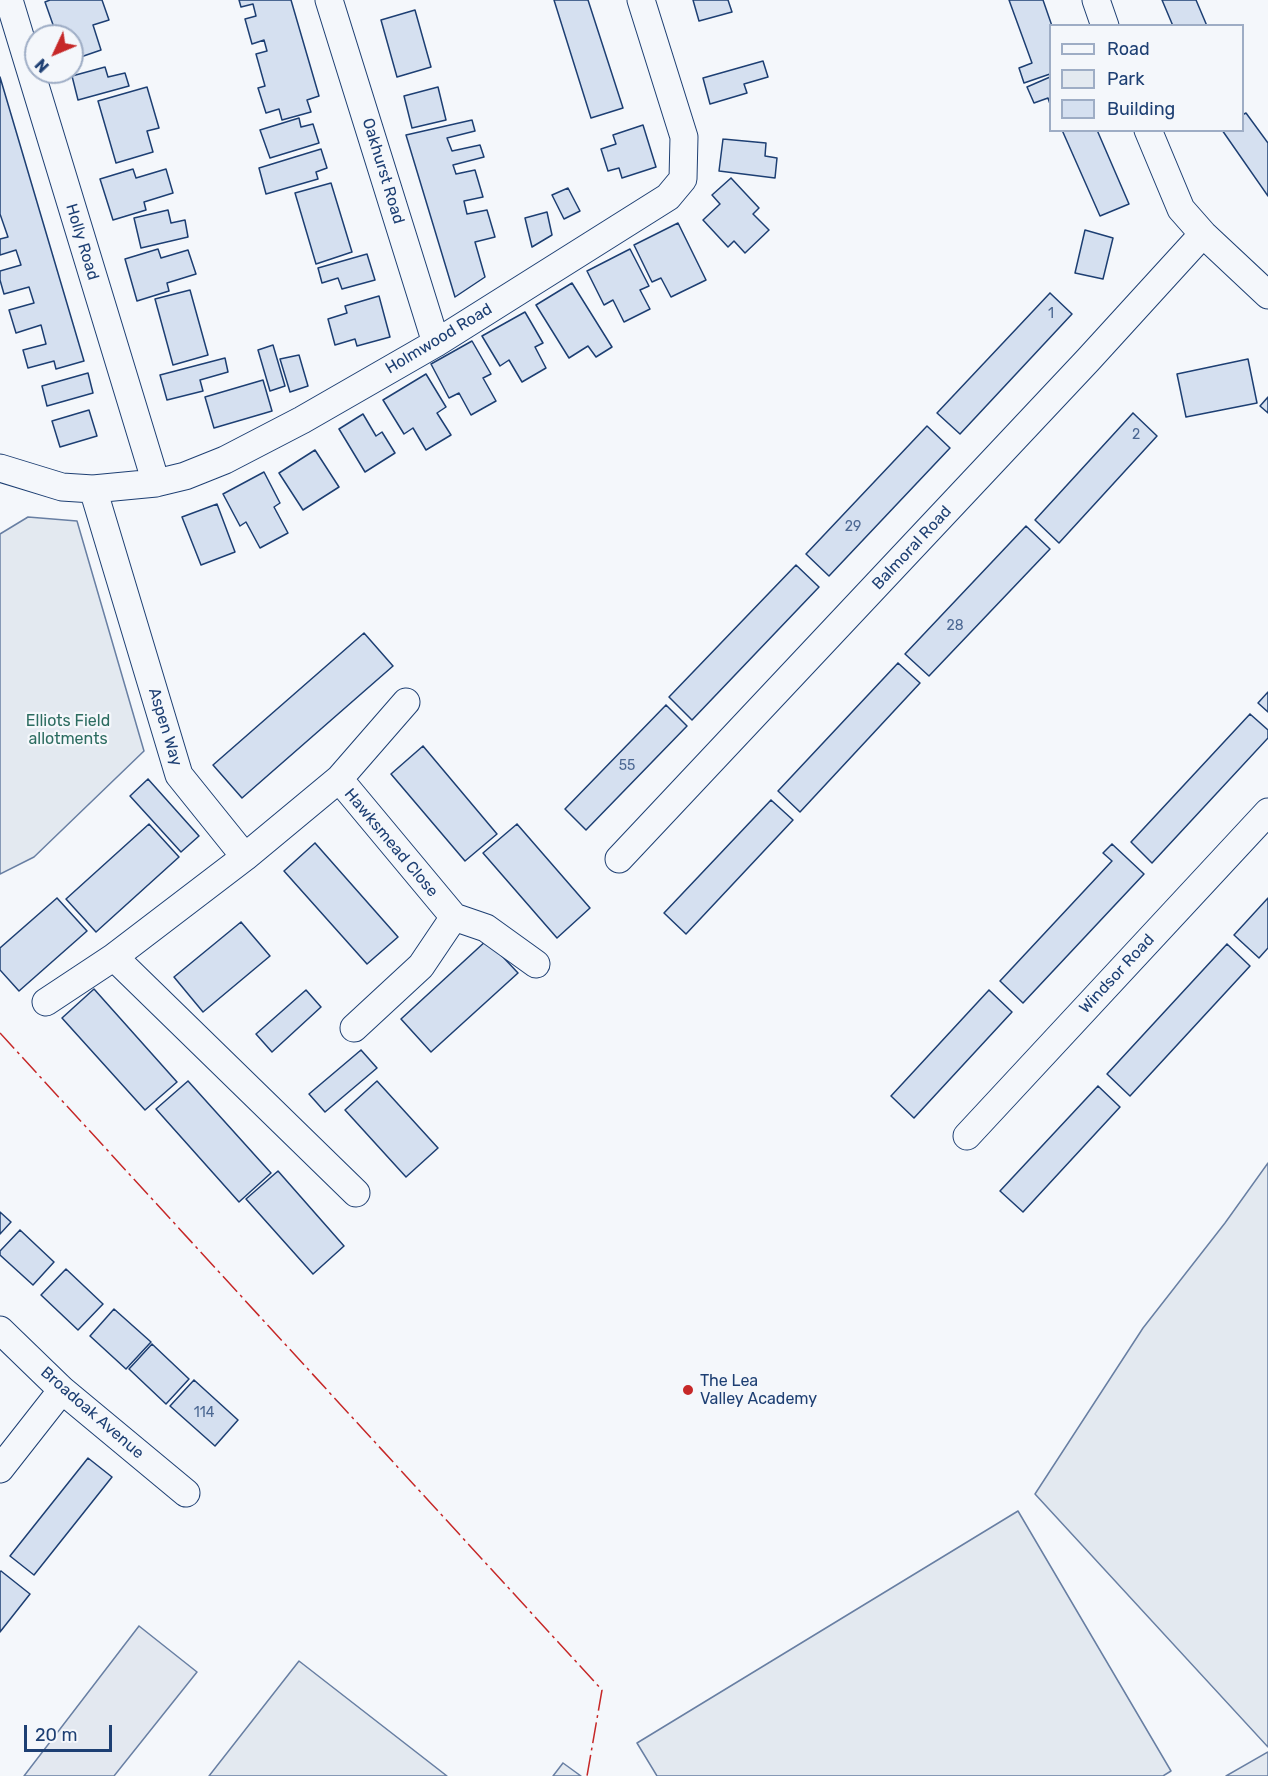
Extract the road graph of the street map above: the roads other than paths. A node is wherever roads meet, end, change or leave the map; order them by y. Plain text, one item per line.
1 (9, 0) edge
2 (329, 0) edge
3 (641, 0) edge
4 (1096, 0) edge
5 (1105, 24) edge
6 (1149, 132) edge
7 (1203, 234) junction
8 (1268, 296) edge
9 (436, 343) junction
10 (0, 468) edge
11 (156, 483) junction
12 (93, 489) junction
13 (406, 702) dead end
14 (339, 779) junction
15 (1268, 812) edge
16 (245, 857) junction
17 (619, 859) dead end
18 (454, 917) junction
19 (114, 957) junction
20 (536, 963) dead end
21 (46, 1002) dead end
22 (354, 1028) dead end
23 (966, 1136) dead end
24 (356, 1193) dead end
25 (0, 1330) edge
26 (62, 1390) junction
27 (0, 1469) edge
28 (186, 1493) dead end

1 - 11 street, Holly Road
2 - 9 street, Oakhurst Road
3 - 9 street, Holmwood Road
4 - 5 street
6 - 7 street
7 - 8 street
7 - 17 street, Balmoral Road
9 - 11 street, Holmwood Road
10 - 12 street, Holmwood Road
11 - 12 street, Holmwood Road
12 - 16 street, Aspen Way
13 - 14 street
14 - 16 street, Hawksmead Close
14 - 18 street, Hawksmead Close
15 - 23 street, Windsor Road
16 - 19 street
18 - 20 street
18 - 22 street
19 - 21 street
19 - 24 street
25 - 26 street, Broadoak Avenue
26 - 27 street
26 - 28 street, Broadoak Avenue

